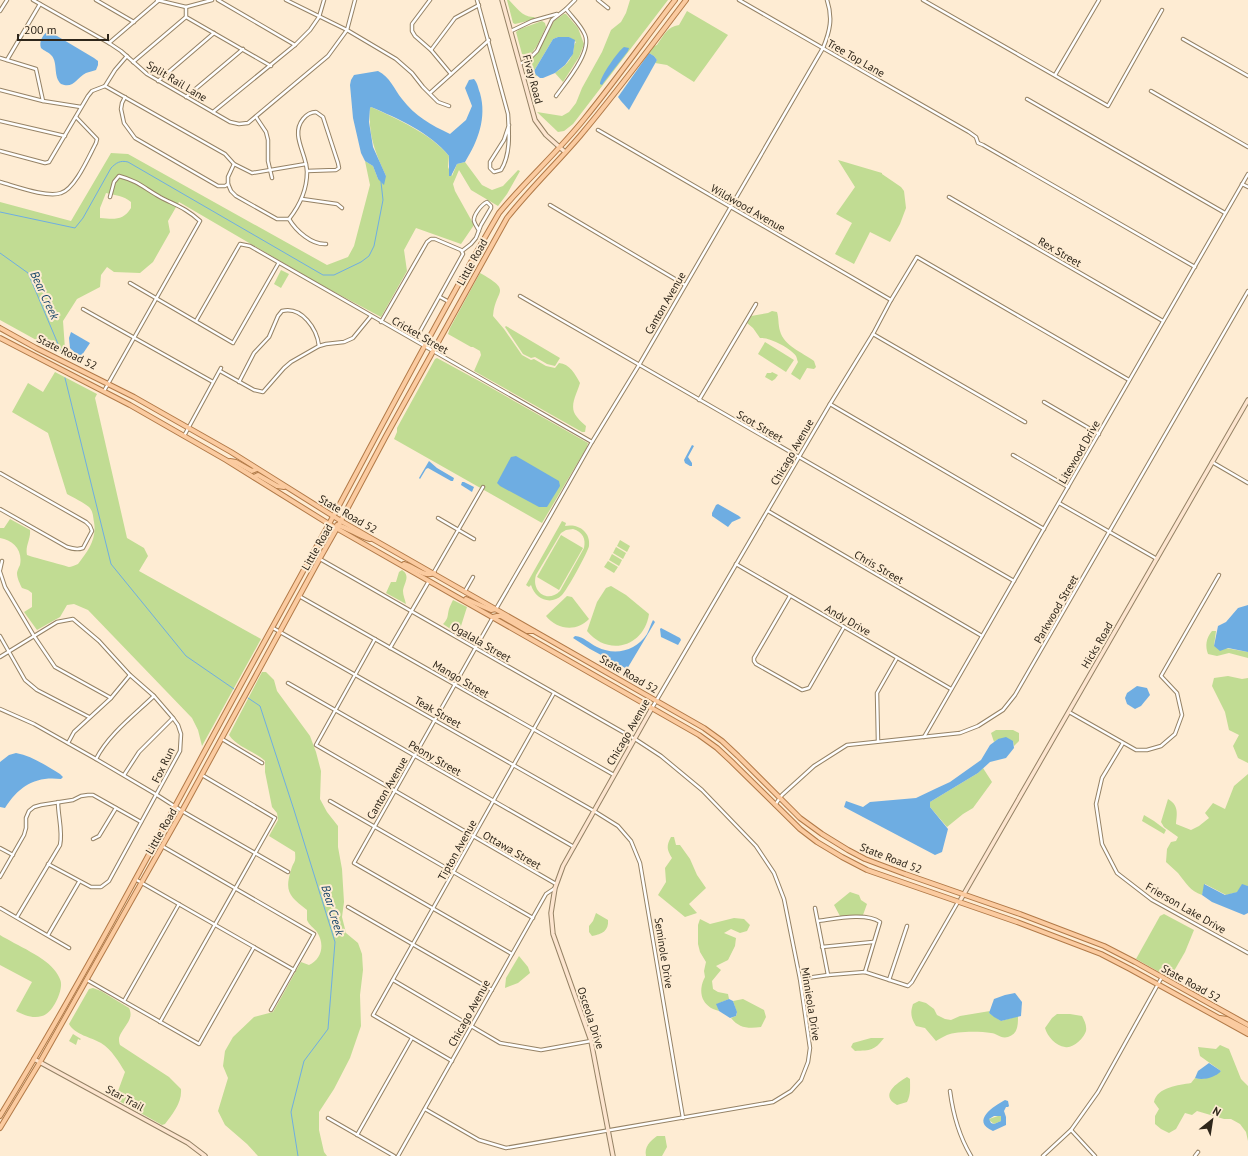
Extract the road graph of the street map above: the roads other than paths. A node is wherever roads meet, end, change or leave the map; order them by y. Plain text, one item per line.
1 (7, 0) edge
2 (33, 0) edge
3 (96, 0) edge
4 (157, 0) edge
5 (212, 0) edge
6 (218, 0) edge
7 (286, 0) edge
8 (324, 0) edge
9 (355, 0) edge
10 (430, 0) edge
11 (477, 0) edge
12 (502, 0) edge
13 (575, 0) edge
14 (598, 0) edge
15 (675, 0) edge
16 (686, 0) edge
17 (739, 0) edge
18 (827, 0) edge
19 (923, 0) edge
20 (1099, 0) edge
21 (40, 4) junction
22 (479, 5) junction
23 (186, 7) junction
24 (608, 8) dead end
25 (566, 9) junction
26 (1162, 10) dead end
27 (0, 12) edge
28 (562, 12) junction
29 (186, 17) junction
30 (319, 17) junction
31 (134, 22) junction
32 (347, 30) junction
33 (511, 31) junction
34 (214, 33) junction
35 (1183, 39) dead end
36 (489, 40) junction
37 (109, 43) junction
38 (295, 45) junction
39 (823, 48) junction
40 (242, 49) junction
41 (431, 50) junction
42 (127, 56) junction
43 (0, 58) edge
44 (7, 60) junction
45 (133, 62) junction
46 (520, 64) junction
47 (271, 66) junction
48 (451, 74) junction
49 (1055, 75) junction
50 (1248, 76) edge
51 (158, 81) junction
52 (105, 86) junction
53 (0, 90) edge
54 (1151, 91) dead end
55 (430, 94) junction
56 (556, 96) dead end
57 (124, 97) junction
58 (186, 97) junction
59 (1026, 99) dead end
60 (42, 101) junction
61 (449, 106) dead end
62 (81, 107) junction
63 (213, 112) junction
64 (76, 117) junction
65 (256, 117) junction
66 (0, 121) edge
67 (508, 125) junction
68 (598, 130) dead end
69 (65, 136) junction
70 (560, 147) junction
71 (1248, 147) edge
72 (0, 152) edge
73 (565, 152) junction
74 (234, 164) junction
75 (306, 164) junction
76 (270, 171) junction
77 (307, 171) junction
78 (1248, 174) edge
79 (272, 178) dead end
80 (0, 182) edge
81 (228, 184) junction
82 (1242, 184) junction
83 (1248, 187) edge
84 (110, 197) dead end
85 (948, 197) dead end
86 (302, 198) junction
87 (550, 205) dead end
88 (731, 207) junction
89 (342, 208) dead end
90 (1226, 213) junction
91 (289, 220) junction
92 (479, 231) junction
93 (326, 244) dead end
94 (462, 251) junction
95 (278, 264) junction
96 (1195, 267) junction
97 (130, 283) dead end
98 (685, 285) junction
99 (1248, 291) edge
100 (520, 296) dead end
101 (440, 297) junction
102 (156, 298) junction
103 (891, 300) junction
104 (449, 302) junction
105 (756, 304) dead end
106 (83, 309) dead end
107 (371, 316) junction
108 (196, 321) junction
109 (1164, 321) junction
110 (381, 322) junction
111 (0, 328) edge
112 (873, 334) junction
113 (418, 335) dead end
114 (0, 338) edge
115 (134, 338) junction
116 (319, 346) junction
117 (424, 347) junction
118 (433, 352) junction
119 (639, 365) junction
120 (1129, 380) junction
121 (213, 382) junction
122 (239, 382) junction
123 (109, 383) junction
124 (104, 391) junction
125 (699, 400) junction
126 (1248, 400) edge
127 (1044, 402) dead end
128 (830, 404) junction
129 (1025, 422) dead end
130 (188, 428) junction
131 (1099, 434) junction
132 (184, 436) junction
133 (592, 442) junction
134 (1013, 455) dead end
135 (800, 458) junction
136 (227, 461) junction
137 (1212, 462) junction
138 (257, 469) junction
139 (0, 473) edge
140 (254, 477) junction
141 (1248, 483) edge
142 (285, 487) junction
143 (483, 487) dead end
144 (1068, 487) junction
145 (1059, 503) junction
146 (0, 509) edge
147 (768, 511) junction
148 (333, 516) junction
149 (438, 518) dead end
150 (342, 521) junction
151 (329, 524) junction
152 (338, 527) junction
153 (459, 529) junction
154 (1044, 529) junction
155 (1110, 532) junction
156 (474, 538) dead end
157 (375, 540) junction
158 (320, 558) junction
159 (1157, 559) junction
160 (2, 561) dead end
161 (400, 564) junction
162 (736, 564) junction
163 (0, 571) edge
164 (434, 573) junction
165 (1219, 575) dead end
166 (473, 577) dead end
167 (429, 580) junction
168 (1014, 581) junction
169 (437, 585) junction
170 (465, 591) junction
171 (452, 594) junction
172 (299, 596) junction
173 (790, 596) junction
174 (496, 609) junction
175 (412, 611) junction
176 (493, 617) junction
177 (844, 627) junction
178 (273, 628) junction
179 (280, 631) junction
180 (535, 631) junction
181 (0, 636) edge
182 (34, 636) junction
183 (982, 636) junction
184 (375, 639) junction
185 (390, 648) junction
186 (476, 648) junction
187 (10, 651) junction
188 (0, 657) edge
189 (897, 658) junction
190 (130, 675) junction
191 (356, 675) junction
192 (288, 683) dead end
193 (455, 685) junction
194 (952, 689) junction
195 (554, 693) junction
196 (154, 696) junction
197 (111, 698) junction
198 (657, 700) junction
199 (652, 708) junction
200 (0, 709) edge
201 (336, 710) junction
202 (1069, 712) junction
203 (89, 717) junction
204 (173, 718) junction
205 (435, 720) junction
206 (534, 730) junction
207 (924, 737) junction
208 (221, 739) junction
209 (635, 739) junction
210 (878, 741) junction
211 (68, 743) junction
212 (1123, 743) junction
213 (415, 756) junction
214 (96, 759) junction
215 (262, 762) dead end
216 (514, 765) junction
217 (124, 775) junction
218 (202, 775) junction
219 (614, 775) junction
220 (395, 791) junction
221 (157, 795) junction
222 (780, 798) junction
223 (330, 801) dead end
224 (494, 801) junction
225 (58, 802) junction
226 (176, 806) junction
227 (775, 806) junction
228 (116, 808) junction
229 (182, 811) junction
230 (594, 811) junction
231 (141, 822) junction
232 (374, 827) junction
233 (473, 836) junction
234 (93, 839) dead end
235 (162, 846) junction
236 (574, 847) junction
237 (0, 848) edge
238 (255, 853) junction
239 (13, 855) junction
240 (868, 860) junction
241 (48, 864) junction
242 (863, 868) junction
243 (288, 872) dead end
244 (454, 872) junction
245 (0, 877) edge
246 (135, 879) junction
247 (79, 882) junction
248 (142, 883) junction
249 (555, 886) junction
250 (235, 889) junction
251 (964, 895) junction
252 (959, 900) junction
253 (179, 904) junction
254 (348, 907) dead end
255 (0, 908) edge
256 (433, 908) junction
257 (815, 908) dead end
258 (17, 917) junction
259 (533, 918) junction
260 (818, 921) junction
261 (215, 925) junction
262 (907, 926) dead end
263 (48, 935) junction
264 (873, 942) junction
265 (413, 944) junction
266 (254, 947) junction
267 (822, 947) junction
268 (70, 948) dead end
269 (1248, 953) edge
270 (512, 954) junction
271 (294, 970) junction
272 (865, 972) junction
273 (828, 975) junction
274 (1162, 977) junction
275 (800, 979) junction
276 (87, 980) junction
277 (393, 980) junction
278 (889, 980) junction
279 (1158, 984) junction
280 (492, 990) junction
281 (124, 1001) junction
282 (271, 1010) dead end
283 (1218, 1018) junction
284 (160, 1022) junction
285 (1248, 1025) edge
286 (472, 1026) junction
287 (1248, 1030) edge
288 (1248, 1034) edge
289 (412, 1038) junction
290 (591, 1041) junction
291 (34, 1059) junction
292 (452, 1061) junction
293 (40, 1062) junction
294 (950, 1091) dead end
295 (425, 1109) junction
296 (0, 1116) edge
297 (328, 1118) dead end
298 (683, 1118) junction
299 (0, 1128) edge
300 (1071, 1130) junction
301 (608, 1131) junction
302 (357, 1135) junction
303 (1198, 1152) dead end
304 (205, 1156) edge
305 (394, 1156) edge
306 (398, 1156) edge
307 (613, 1156) edge
308 (971, 1156) edge
309 (1043, 1156) edge
310 (1095, 1156) edge
311 (1194, 1156) edge

1 - 27 street
2 - 21 street, Split Rail Lane
3 - 31 street
4 - 23 street
4 - 31 street
5 - 23 street
6 - 38 street
7 - 30 street
8 - 30 street
9 - 32 street
10 - 41 street
11 - 22 street
12 - 33 street, Fivay Road
13 - 25 street
14 - 24 street
15 - 70 main road, Little Road
16 - 73 main road, Little Road
17 - 39 street, Tree Top Lane
18 - 39 street, Canton Avenue
19 - 49 street
20 - 49 street
21 - 37 street, Split Rail Lane
21 - 44 street
22 - 36 street
22 - 41 street
23 - 29 street
25 - 28 street
25 - 56 street
26 - 49 street
28 - 33 street
28 - 46 street
29 - 34 street
29 - 45 street
30 - 32 street
30 - 38 street
31 - 37 street
32 - 55 street
32 - 65 street, Split Rail Lane
33 - 46 street, Fivay Road
34 - 40 street
34 - 51 street
35 - 50 street
36 - 48 street
36 - 67 street
37 - 42 street, Split Rail Lane
38 - 47 street
39 - 88 street, Canton Avenue
39 - 96 street, Tree Top Lane
40 - 47 street
40 - 58 street
41 - 48 street
42 - 45 street, Split Rail Lane
42 - 52 street
43 - 44 street
44 - 60 street
45 - 51 street, Split Rail Lane
46 - 70 street, Fivay Road
47 - 63 street
48 - 55 street
51 - 58 street, Split Rail Lane
52 - 57 street
52 - 62 street
53 - 60 street
54 - 71 street
55 - 61 street
57 - 74 street
57 - 81 street
58 - 63 street, Split Rail Lane
59 - 90 street
60 - 62 street
62 - 64 street
63 - 65 street, Split Rail Lane
64 - 69 street
64 - 80 street
65 - 76 street
66 - 69 street
67 - 67 street
68 - 88 street, Wildwood Avenue
69 - 72 street
70 - 73 street, Fivay Road
70 - 104 main road, Little Road
73 - 118 main road, Little Road
74 - 76 street
74 - 81 street
75 - 76 street
75 - 77 street
75 - 77 street
76 - 79 street
77 - 86 street
78 - 82 street, Litewood Drive
81 - 91 street
82 - 83 street
82 - 90 street, Litewood Drive
84 - 102 street
85 - 109 street, Rex Street
86 - 89 street
86 - 91 street
87 - 98 street
88 - 98 street, Canton Avenue
88 - 103 street, Wildwood Avenue
90 - 96 street, Litewood Drive
91 - 93 street
92 - 92 street
92 - 94 street
94 - 101 street
94 - 110 street
95 - 107 street, Cricket Street
95 - 108 street, Cricket Street
95 - 108 street
96 - 109 street, Litewood Drive
97 - 102 street
98 - 119 street, Canton Avenue
99 - 155 street, Parkwood Street
100 - 119 street, Scot Street
101 - 104 street
101 - 113 street
102 - 108 street
102 - 115 street
103 - 112 street, Chicago Avenue
103 - 120 street, Chicago Avenue
104 - 117 main road, Little Road
105 - 125 street
106 - 115 street
107 - 110 street, Cricket Street
107 - 116 street
109 - 120 street, Litewood Drive
110 - 117 street, Cricket Street
111 - 123 main road, State Road 52
112 - 128 street, Chicago Avenue
112 - 129 street
114 - 124 main road, State Road 52
115 - 121 street
115 - 123 street
116 - 122 street
116 - 122 street
117 - 118 street, Cricket Street
117 - 148 main road, Little Road
118 - 133 street, Cricket Street
118 - 150 main road, Little Road
119 - 125 street, Scot Street
119 - 133 street, Canton Avenue
120 - 131 street, Litewood Drive
121 - 122 street
121 - 130 street
123 - 124 street
123 - 130 main road, State Road 52
124 - 132 main road, State Road 52
125 - 135 street, Scot Street
126 - 137 street, Hicks Road
127 - 131 street
128 - 135 street, Chicago Avenue
128 - 154 street
130 - 132 street
130 - 138 main road, State Road 52
131 - 144 street, Litewood Drive
132 - 136 main road, State Road 52
133 - 174 street, Canton Avenue
134 - 144 street
135 - 147 street, Chicago Avenue
135 - 168 street, Scot Street
136 - 138 main road
136 - 140 main road, State Road 52
137 - 141 street
137 - 159 street, Hicks Road
138 - 142 main road, State Road 52
139 - 146 street
140 - 142 main road
140 - 151 main road, State Road 52
142 - 148 main road, State Road 52
143 - 153 street
144 - 145 street, Litewood Drive
145 - 154 street, Litewood Drive
145 - 155 street
147 - 162 street, Chicago Avenue
147 - 183 street, Chris Street
148 - 150 main road, State Road 52
148 - 151 main road, Little Road
149 - 153 street
150 - 152 main road, Little Road
150 - 157 main road, State Road 52
151 - 152 main road, State Road 52
151 - 178 main road, Little Road
152 - 157 main road
152 - 158 main road, Little Road
152 - 161 main road, State Road 52
153 - 156 street
153 - 164 street
154 - 168 street, Litewood Drive
155 - 159 street
155 - 207 street, Parkwood Street
157 - 164 main road, State Road 52
158 - 172 main road, Little Road
158 - 175 street, Ogalala Street
159 - 202 street, Hicks Road
160 - 163 street
161 - 164 main road
161 - 167 main road, State Road 52
162 - 173 street, Andy Drive
162 - 198 street, Chicago Avenue
163 - 182 street
164 - 169 main road
164 - 170 main road, State Road 52
165 - 212 street
166 - 170 street
167 - 169 main road, State Road 52
167 - 175 street
168 - 183 street, Litewood Drive
169 - 171 main road, State Road 52
170 - 174 main road, State Road 52
171 - 174 main road
171 - 176 main road, State Road 52
172 - 179 main road, Little Road
172 - 184 street, Mango Street
173 - 177 street, Andy Drive
173 - 177 street
174 - 180 main road, State Road 52
175 - 185 street
175 - 186 street, Ogalala Street
176 - 180 main road
176 - 186 street, Canton Avenue
176 - 199 main road, State Road 52
177 - 189 street, Andy Drive
178 - 179 street, Teak Street
178 - 226 main road, Little Road
179 - 191 street, Teak Street
179 - 208 main road, Little Road
180 - 198 main road, State Road 52
181 - 187 street
182 - 187 street
182 - 190 street, Fox Run
182 - 197 street
183 - 194 street, Litewood Drive
184 - 185 street, Mango Street
184 - 191 street
185 - 193 street, Mango Street
186 - 193 street, Canton Avenue
186 - 195 street, Ogalala Street
187 - 188 street
187 - 203 street
189 - 194 street, Andy Drive
189 - 210 street
190 - 196 street, Fox Run
190 - 197 street
191 - 201 street
191 - 205 street, Teak Street
192 - 201 street, Peony Street
193 - 205 street, Canton Avenue
193 - 206 street, Mango Street
194 - 207 street, Litewood Drive
195 - 206 street, Tipton Avenue
195 - 209 street, Ogalala Street
196 - 204 street, Fox Run
196 - 214 street
197 - 203 street
198 - 199 street, Chicago Avenue
198 - 222 main road, State Road 52
199 - 209 street, Chicago Avenue
199 - 227 main road, State Road 52
200 - 211 street
201 - 213 street, Peony Street
201 - 220 street, Ottawa Street
202 - 212 street
202 - 251 street, Hicks Road
203 - 211 street
204 - 217 street
204 - 221 street, Fox Run
205 - 213 street, Canton Avenue
205 - 216 street, Teak Street
206 - 216 street, Tipton Avenue
206 - 219 street, Mango Street
207 - 210 street, Parkwood Street
208 - 215 street
208 - 218 main road, Little Road
209 - 219 street, Chicago Avenue
209 - 275 street, Minnieola Drive
210 - 222 street, Parkwood Street
211 - 214 street
212 - 269 street, Frierson Lake Drive
213 - 220 street, Canton Avenue
213 - 224 street, Peony Street
214 - 217 street
216 - 224 street, Tipton Avenue
216 - 230 street, Teak Street
217 - 221 street
218 - 229 main road, Little Road
218 - 238 street
219 - 230 street, Chicago Avenue
220 - 232 street, Canton Avenue
220 - 233 street, Ottawa Street
221 - 226 street
221 - 231 street, Fox Run
222 - 227 street, Parkwood Street
222 - 240 main road, State Road 52
223 - 232 street
224 - 233 street, Tipton Avenue
224 - 236 street, Peony Street
225 - 228 street
225 - 239 street
225 - 241 street
226 - 229 street
226 - 246 main road, Little Road
227 - 242 main road, State Road 52
228 - 231 street
228 - 234 street
229 - 235 main road, Little Road
229 - 238 street
230 - 236 street, Chicago Avenue
230 - 298 street, Seminole Drive
231 - 247 street, Fox Run
232 - 244 street
232 - 256 street, Canton Avenue
233 - 244 street, Tipton Avenue
233 - 249 street, Ottawa Street
235 - 248 main road, Little Road
235 - 250 street
236 - 249 street, Chicago Avenue
237 - 239 street
238 - 243 street
238 - 250 street
239 - 245 street
240 - 242 main road
240 - 251 main road, State Road 52
241 - 247 street, Fox Run
241 - 258 street
242 - 252 main road, State Road 52
244 - 256 street, Tipton Avenue
244 - 259 street
246 - 248 street
246 - 291 main road, Little Road
247 - 263 street
248 - 253 street
248 - 276 main road, Little Road
249 - 259 street, Chicago Avenue
249 - 290 street, Osceola Drive
250 - 261 street
250 - 271 street
251 - 252 street, Hicks Road
251 - 274 main road, State Road 52
252 - 278 street
252 - 279 main road, State Road 52
253 - 261 street
253 - 281 street
254 - 265 street
255 - 258 street
256 - 265 street, Tipton Avenue
256 - 270 street
257 - 260 street
258 - 263 street
259 - 270 street, Chicago Avenue
260 - 264 street
260 - 267 street
261 - 266 street
261 - 284 street
262 - 278 street
263 - 268 street
264 - 267 street
264 - 272 street
265 - 277 street, Tipton Avenue
265 - 280 street
266 - 271 street
266 - 284 street
267 - 273 street
270 - 280 street, Chicago Avenue
271 - 282 street
272 - 273 street
272 - 278 street
273 - 275 street
274 - 279 street
274 - 285 main road, State Road 52
275 - 298 street, Minnieola Drive
276 - 281 street
276 - 293 main road, Little Road
277 - 286 street
277 - 289 street, Tipton Avenue
279 - 283 main road, State Road 52
279 - 300 street
280 - 286 street, Chicago Avenue
281 - 284 street
283 - 287 main road
283 - 288 main road, State Road 52
286 - 290 street
286 - 292 street, Chicago Avenue
289 - 292 street
289 - 302 street
290 - 301 street, Osceola Drive
291 - 293 street, Star Trail
291 - 296 main road, Little Road
292 - 295 street, Chicago Avenue
293 - 299 main road, Little Road
293 - 304 street, Star Trail
294 - 308 street
295 - 301 street, Minnieola Drive
295 - 306 street, Chicago Avenue
297 - 302 street
298 - 301 street, Minnieola Drive
300 - 309 street
300 - 310 street
301 - 307 street, Osceola Drive
302 - 305 street
303 - 311 street

